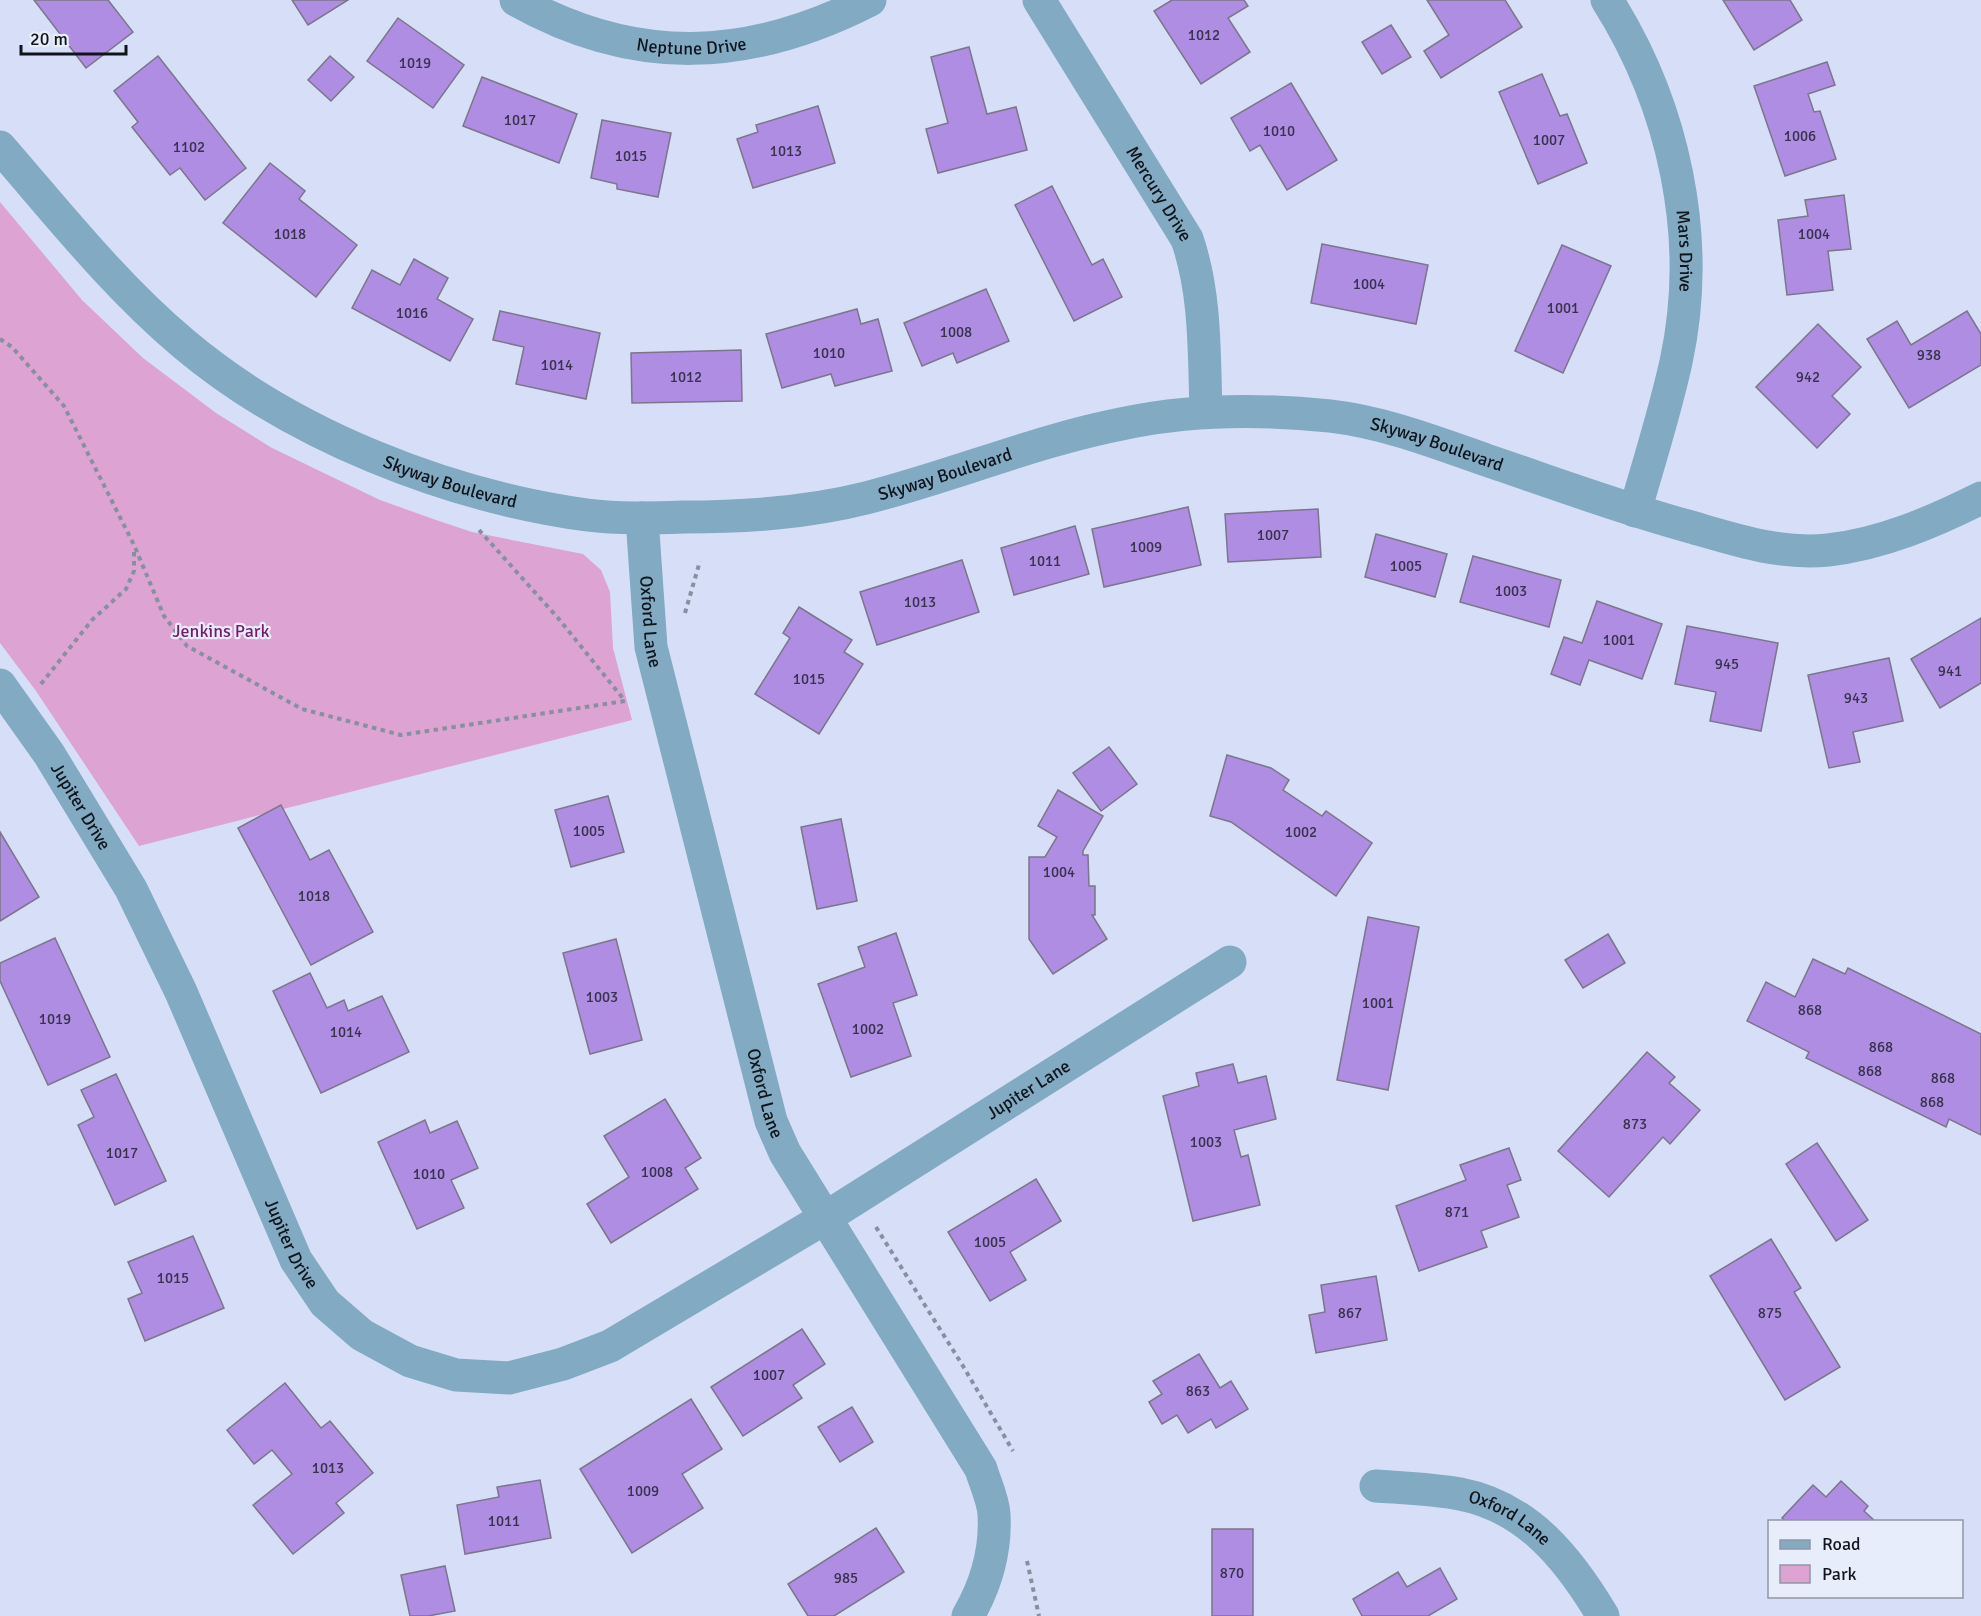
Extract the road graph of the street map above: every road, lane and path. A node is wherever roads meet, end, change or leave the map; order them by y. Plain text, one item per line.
1 (516, 0) edge
2 (870, 0) edge
3 (1039, 0) edge
4 (1607, 0) edge
5 (0, 147) edge
6 (0, 339) edge
7 (1206, 411) junction
8 (1981, 498) edge
9 (1635, 511) junction
10 (642, 518) junction
11 (471, 521) dead end
12 (134, 545) junction
13 (700, 561) dead end
14 (683, 617) dead end
15 (0, 686) edge
16 (36, 691) dead end
17 (1230, 962) dead end
18 (857, 1197) junction
19 (825, 1218) junction
20 (1016, 1462) dead end
21 (1376, 1486) dead end
22 (1027, 1557) dead end
23 (968, 1616) edge
24 (1039, 1616) edge
25 (1603, 1616) edge

1 - 2 street, Neptune Drive
3 - 7 street, Mercury Drive
4 - 9 street, Mars Drive
5 - 10 street, Skyway Boulevard
6 - 12 path
7 - 9 street, Skyway Boulevard
7 - 10 street, Skyway Boulevard
8 - 9 street, Skyway Boulevard
10 - 19 street, Oxford Lane
11 - 12 path
12 - 16 path
13 - 14 path
15 - 19 street, Jupiter Drive
17 - 18 street, Jupiter Lane
18 - 19 street, Jupiter Lane
18 - 20 path
19 - 23 street, Oxford Lane
21 - 25 street, Oxford Lane
22 - 24 path

